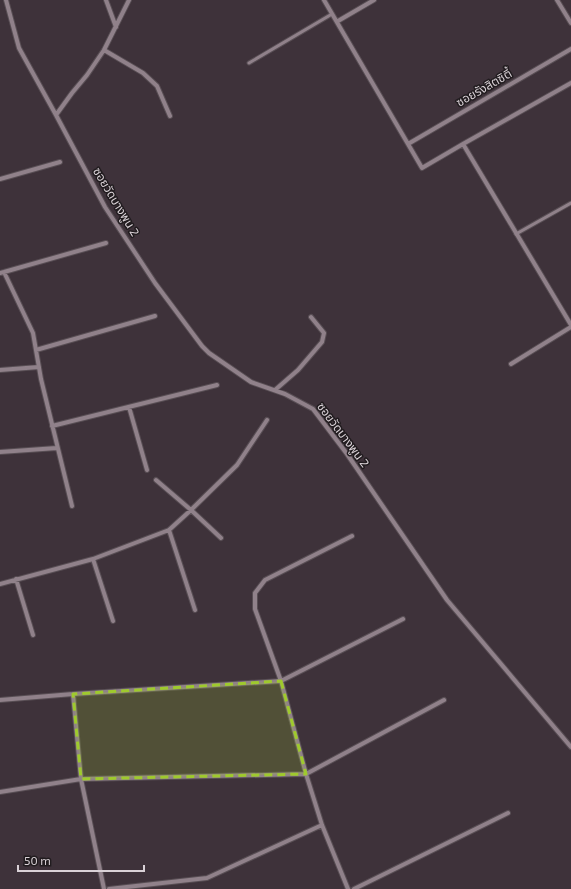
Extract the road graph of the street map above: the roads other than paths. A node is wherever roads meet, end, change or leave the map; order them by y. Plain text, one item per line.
1 (6, 0) edge
2 (106, 0) edge
3 (129, 0) edge
4 (324, 0) edge
5 (374, 0) edge
6 (557, 0) edge
7 (333, 13) junction
8 (338, 21) junction
9 (571, 23) edge
10 (116, 27) junction
11 (104, 50) junction
12 (571, 50) edge
13 (250, 63) dead end
14 (571, 83) edge
15 (56, 115) junction
16 (170, 116) dead end
17 (408, 144) junction
18 (463, 144) junction
19 (60, 162) dead end
20 (0, 179) edge
21 (571, 202) edge
22 (516, 234) junction
23 (106, 243) dead end
24 (2, 273) edge
25 (155, 316) dead end
26 (312, 317) dead end
27 (571, 326) edge
28 (36, 350) junction
29 (511, 364) dead end
30 (39, 367) junction
31 (0, 370) edge
32 (217, 385) dead end
33 (275, 390) junction
34 (129, 407) junction
35 (267, 420) dead end
36 (52, 426) junction
37 (57, 448) junction
38 (0, 452) edge
39 (147, 470) dead end
40 (156, 480) dead end
41 (72, 506) dead end
42 (191, 510) junction
43 (169, 530) junction
44 (352, 536) dead end
45 (221, 538) dead end
46 (93, 559) junction
47 (16, 579) junction
48 (0, 584) edge
49 (195, 610) dead end
50 (403, 619) dead end
51 (113, 621) dead end
52 (33, 635) dead end
53 (281, 681) junction
54 (73, 694) junction
55 (0, 700) edge
56 (444, 700) dead end
57 (571, 747) edge
58 (306, 774) junction
59 (82, 779) junction
60 (0, 792) edge
61 (508, 813) dead end
62 (322, 824) junction
63 (104, 889) edge
64 (109, 889) edge
65 (348, 889) edge
66 (354, 889) edge

1 - 15 street, ซอยวัดบางพูน 2
2 - 10 street
3 - 10 street
4 - 7 street
5 - 8 street
6 - 9 street
7 - 8 street
7 - 13 lane
8 - 17 street
10 - 11 street
11 - 15 street
11 - 16 street
12 - 17 street, ซอยรังสิตซิตี้
14 - 18 street
15 - 33 street, ซอยวัดบางพูน 2
17 - 18 street
18 - 22 street
19 - 20 street
21 - 22 lane
22 - 27 street
23 - 24 street
24 - 28 street
25 - 28 street
26 - 33 street
27 - 29 street
28 - 30 street
30 - 31 street
30 - 36 street
32 - 34 street
33 - 57 street, ซอยวัดบางพูน 2
34 - 36 street
34 - 39 street
35 - 42 street
36 - 37 street
37 - 38 street
37 - 41 street
40 - 42 street
42 - 43 street
42 - 45 street
43 - 46 street
43 - 49 street
44 - 53 street
46 - 47 street
46 - 51 street
47 - 48 street
47 - 52 street
50 - 53 street
53 - 54 street
53 - 58 street
54 - 55 street
54 - 59 street
56 - 58 street
58 - 59 street
58 - 62 street
59 - 60 street
59 - 63 street
61 - 66 street
62 - 64 street
62 - 65 street

